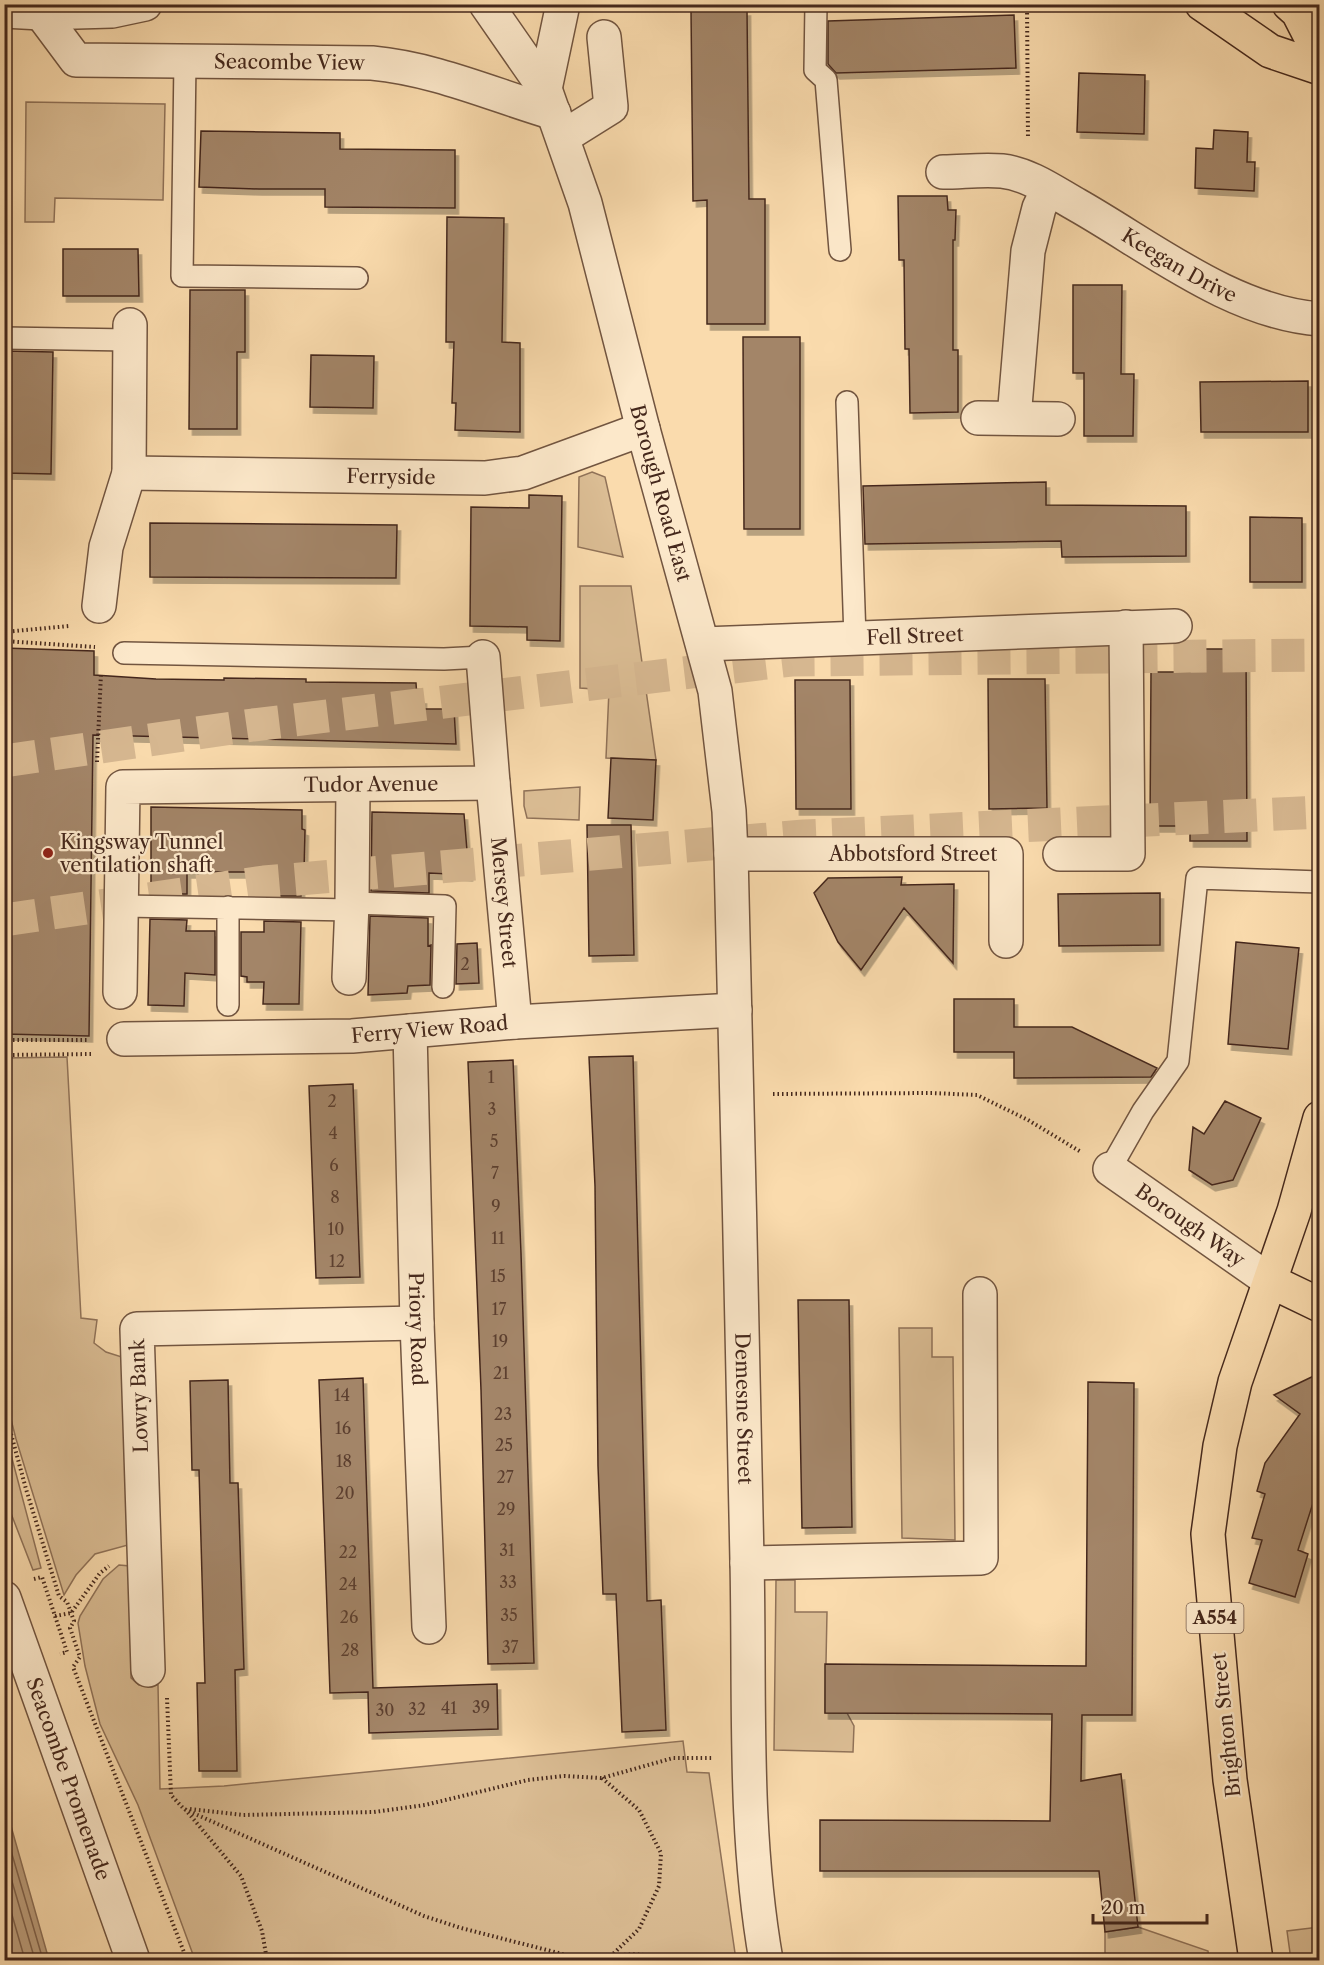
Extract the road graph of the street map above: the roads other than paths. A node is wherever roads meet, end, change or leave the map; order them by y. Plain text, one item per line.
1 (145, 4) edge
2 (486, 4) edge
3 (563, 4) edge
4 (816, 4) edge
5 (1288, 4) edge
6 (1205, 5) edge
7 (4, 11) edge
8 (41, 13) junction
9 (604, 37) dead end
10 (1320, 55) edge
11 (185, 61) junction
12 (1320, 68) edge
13 (554, 113) junction
14 (943, 172) dead end
15 (1038, 184) junction
16 (840, 250) dead end
17 (357, 278) dead end
18 (1320, 319) edge
19 (130, 332) joint
20 (4, 338) edge
21 (847, 402) dead end
22 (978, 418) dead end
23 (1014, 418) junction
24 (1058, 419) dead end
25 (643, 429) junction
26 (129, 473) junction
27 (99, 606) road end
28 (1175, 626) dead end
29 (1126, 627) junction
30 (855, 638) junction
31 (703, 644) junction
32 (124, 653) dead end
33 (483, 657) joint
34 (494, 783) junction
35 (353, 785) junction
36 (731, 854) junction
37 (1060, 854) dead end
38 (1320, 882) edge
39 (122, 906) junction
40 (352, 906) junction
41 (228, 907) junction
42 (1006, 941) dead end
43 (349, 978) dead end
44 (443, 987) dead end
45 (120, 992) dead end
46 (228, 1005) dead end
47 (735, 1010) junction
48 (516, 1022) junction
49 (410, 1031) junction
50 (110, 1040) road end
51 (1320, 1118) edge
52 (1110, 1169) joint
53 (1270, 1281) junction
54 (980, 1294) dead end
55 (1320, 1305) edge
56 (417, 1323) junction
57 (747, 1563) junction
58 (4, 1598) edge
59 (429, 1627) dead end
60 (148, 1670) road end
61 (133, 1960) edge
62 (766, 1960) edge
63 (1256, 1960) edge

1 - 8 street
2 - 13 street, Borough Road East
3 - 13 street
4 - 16 lane
5 - 10 main road
6 - 12 main road
7 - 8 street
8 - 11 street, Seacombe View
9 - 13 street
11 - 13 street, Seacombe View
11 - 17 lane
13 - 25 street, Borough Road East
14 - 15 street, Keegan Drive
15 - 18 street, Keegan Drive
15 - 23 street
19 - 20 lane
19 - 26 street
21 - 30 lane
22 - 23 street
23 - 24 street
25 - 26 street, Ferryside
25 - 31 street, Borough Road East
26 - 27 street
28 - 29 street, Fell Street
29 - 30 street, Fell Street
29 - 37 street
30 - 31 street, Fell Street
31 - 36 street, Borough Road East
32 - 33 lane
33 - 34 street
34 - 35 street, Tudor Avenue
34 - 48 street, Mersey Street
35 - 39 street, Tudor Avenue
35 - 40 street
36 - 42 street, Abbotsford Street
36 - 47 street, Demesne Street
38 - 52 lane
39 - 41 lane
39 - 45 street
40 - 41 lane
40 - 43 street
40 - 44 lane
41 - 46 lane
47 - 48 street, Ferry View Road
47 - 57 street, Demesne Street
48 - 49 street, Ferry View Road
49 - 50 street, Ferry View Road
49 - 56 street, Priory Road
51 - 53 main road, A554
52 - 53 street, Borough Way
53 - 55 main road
53 - 63 main road, Brighton Street / A554
54 - 57 street
56 - 59 street, Priory Road
56 - 60 street, Lowry Bank
57 - 62 street, Demesne Street
58 - 61 street, Seacombe Promenade

